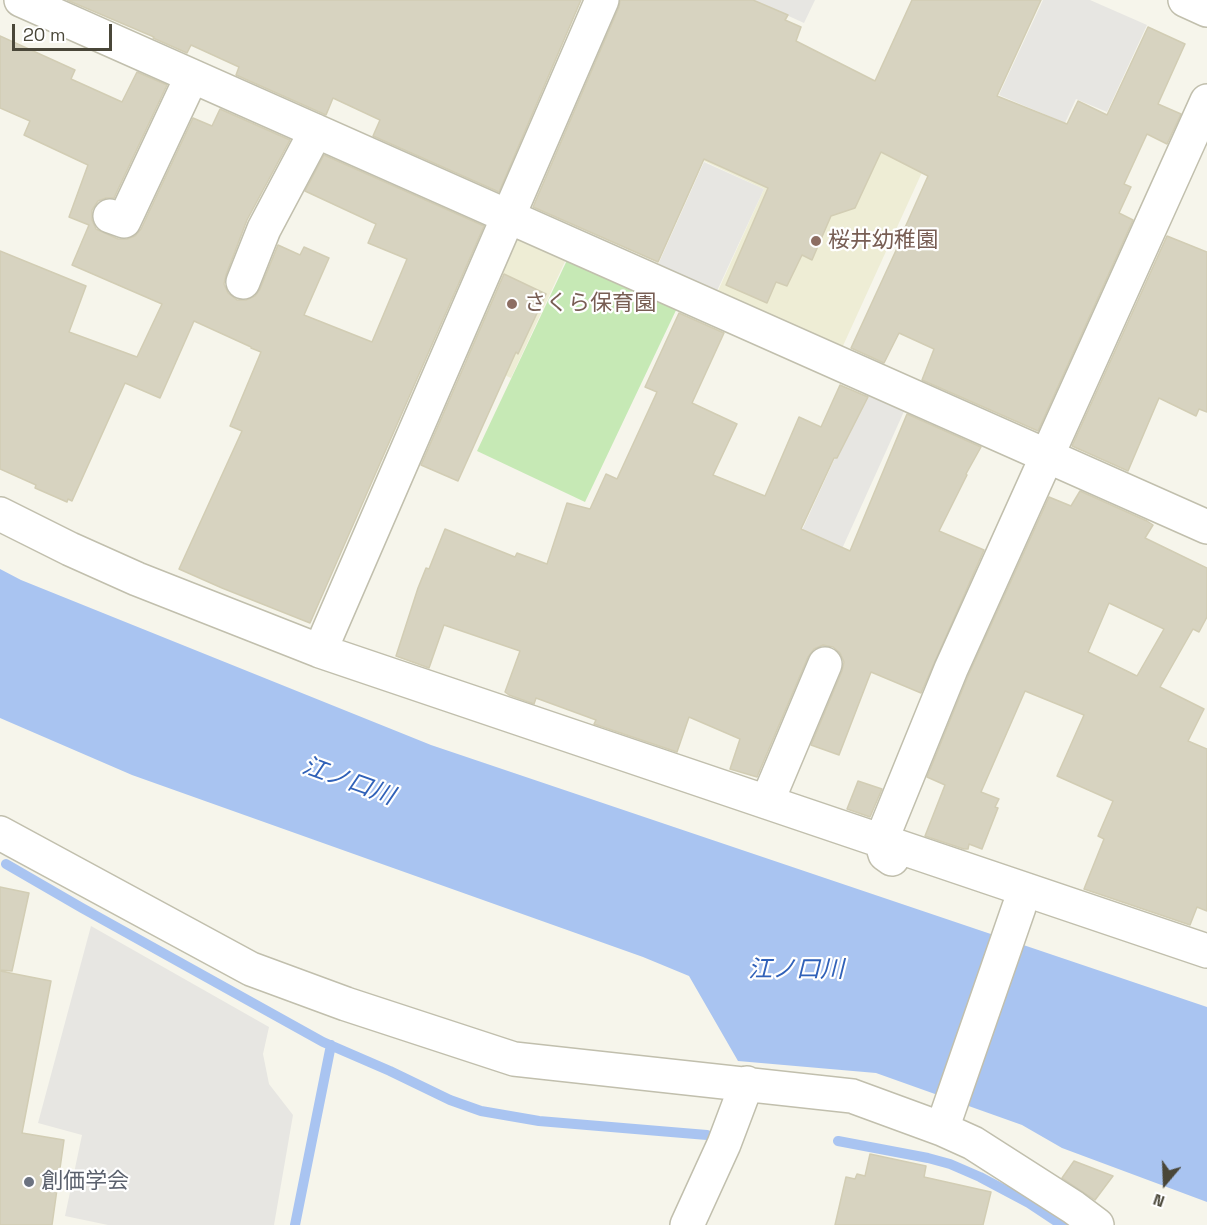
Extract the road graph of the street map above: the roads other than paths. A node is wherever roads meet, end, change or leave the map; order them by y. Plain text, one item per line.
1 (21, 0) edge
2 (602, 0) edge
3 (1185, 0) edge
4 (1207, 10) edge
5 (192, 76) junction
6 (1207, 101) edge
7 (316, 131) junction
8 (110, 216) dead end
9 (508, 216) junction
10 (243, 282) dead end
11 (1048, 456) junction
12 (0, 514) edge
13 (1207, 527) edge
14 (320, 651) junction
15 (825, 664) dead end
16 (767, 802) junction
17 (0, 833) edge
18 (881, 840) junction
19 (1016, 917) junction
20 (1207, 951) edge
21 (1207, 971) edge
22 (747, 1083) junction
23 (946, 1118) junction
24 (687, 1225) edge
25 (1097, 1225) edge

1 - 5 street
2 - 9 street
3 - 4 street
5 - 7 street
5 - 8 street
6 - 11 street
7 - 9 street
7 - 10 street
9 - 11 street
9 - 14 street
11 - 13 street
11 - 18 street
12 - 14 street
14 - 16 street
15 - 16 street
16 - 18 street
17 - 22 street
18 - 19 street
18 - 20 street
19 - 21 street
19 - 23 street
22 - 23 street
22 - 24 street
23 - 25 street

